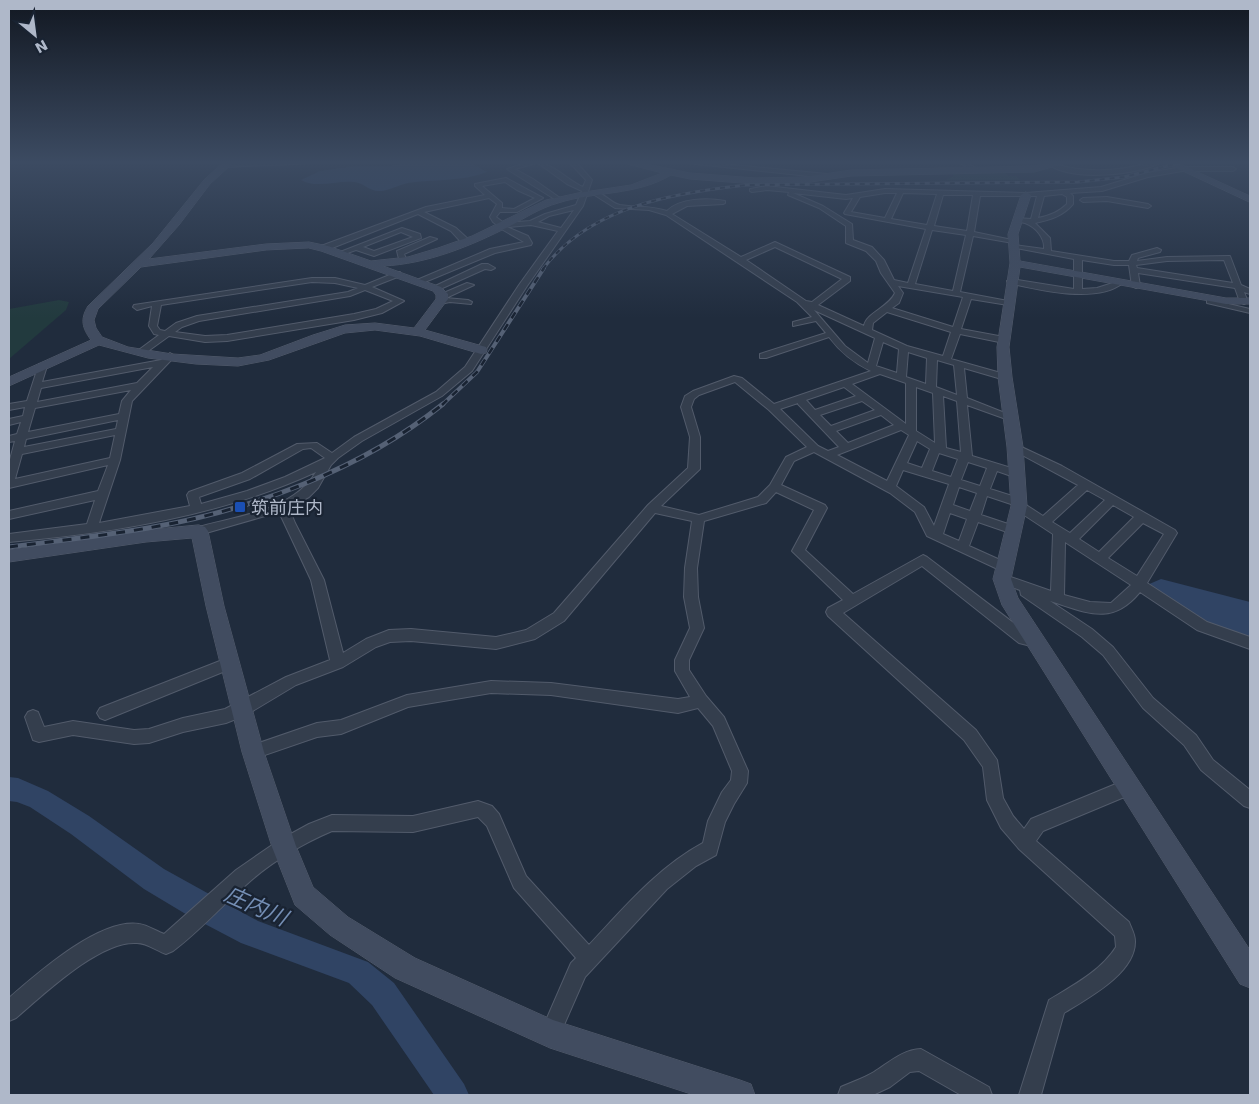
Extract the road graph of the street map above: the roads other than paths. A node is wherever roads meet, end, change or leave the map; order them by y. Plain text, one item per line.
1 (668, 214) edge
2 (183, 215) edge
3 (412, 215) edge
4 (422, 215) edge
5 (495, 215) edge
6 (524, 215) edge
7 (549, 215) edge
8 (574, 215) edge
9 (834, 215) edge
10 (860, 215) edge
11 (890, 215) edge
12 (933, 215) edge
13 (973, 215) edge
14 (1030, 215) edge
15 (1065, 215) edge
16 (1054, 216) edge
17 (887, 220) junction
18 (1028, 222) junction
19 (530, 223) junction
20 (502, 226) junction
21 (928, 227) junction
22 (562, 230) junction
23 (970, 234) junction
24 (433, 239) dead end
25 (465, 241) junction
26 (518, 246) junction
27 (356, 247) junction
28 (324, 248) junction
29 (1014, 250) junction
30 (1157, 250) dead end
31 (1047, 252) junction
32 (339, 254) junction
33 (1125, 255) dead end
34 (507, 257) dead end
35 (1078, 257) junction
36 (1166, 259) junction
37 (742, 260) junction
38 (362, 262) junction
39 (403, 262) junction
40 (1133, 263) junction
41 (138, 264) junction
42 (491, 268) dead end
43 (1078, 273) junction
44 (397, 274) junction
45 (1172, 276) junction
46 (1011, 281) junction
47 (420, 282) junction
48 (891, 282) junction
49 (1119, 283) junction
50 (470, 285) dead end
51 (911, 285) junction
52 (1136, 286) junction
53 (1237, 286) junction
54 (367, 288) junction
55 (435, 288) junction
56 (1078, 292) junction
57 (956, 293) junction
58 (1178, 293) junction
59 (968, 296) junction
60 (263, 298) junction
61 (441, 299) junction
62 (800, 300) junction
63 (1249, 301) edge
64 (468, 302) dead end
65 (1008, 303) junction
66 (157, 304) junction
67 (813, 305) junction
68 (137, 306) dead end
69 (885, 309) junction
70 (309, 313) junction
71 (818, 318) junction
72 (796, 324) dead end
73 (868, 330) junction
74 (957, 331) junction
75 (417, 332) junction
76 (165, 334) junction
77 (832, 334) junction
78 (880, 337) junction
79 (99, 340) junction
80 (1004, 340) junction
81 (904, 348) junction
82 (482, 350) junction
83 (141, 352) junction
84 (763, 356) dead end
85 (932, 357) junction
86 (946, 361) junction
87 (164, 362) junction
88 (959, 365) junction
89 (42, 366) junction
90 (875, 369) junction
91 (1005, 377) junction
92 (906, 381) junction
93 (9, 382) edge
94 (845, 383) junction
95 (140, 385) junction
96 (35, 388) junction
97 (935, 391) junction
98 (864, 397) junction
99 (961, 400) junction
100 (802, 402) dead end
101 (31, 404) junction
102 (9, 407) edge
103 (773, 408) junction
104 (882, 411) junction
105 (814, 414) junction
106 (124, 416) junction
107 (1010, 417) junction
108 (27, 418) junction
109 (9, 422) edge
110 (829, 430) junction
111 (121, 431) junction
112 (909, 431) junction
113 (22, 436) junction
114 (9, 439) edge
115 (1015, 447) junction
116 (814, 448) junction
117 (846, 448) junction
118 (938, 449) junction
119 (14, 455) edge
120 (828, 455) junction
121 (966, 458) junction
122 (115, 460) junction
123 (330, 460) junction
124 (900, 464) junction
125 (993, 466) junction
126 (926, 473) junction
127 (1017, 474) junction
128 (9, 479) edge
129 (955, 483) junction
130 (1086, 485) junction
131 (774, 487) junction
132 (889, 488) junction
133 (983, 491) junction
134 (103, 494) junction
135 (1112, 500) junction
136 (1018, 504) junction
137 (283, 506) junction
138 (946, 507) junction
139 (652, 508) junction
140 (9, 515) edge
141 (974, 517) junction
142 (1142, 517) junction
143 (698, 519) junction
144 (198, 520) junction
145 (1044, 522) junction
146 (91, 529) junction
147 (1013, 530) junction
148 (1059, 531) junction
149 (936, 536) junction
150 (9, 538) edge
151 (1072, 539) junction
152 (962, 548) junction
153 (9, 556) edge
154 (1100, 558) junction
155 (1007, 576) junction
156 (1139, 584) junction
157 (1057, 597) junction
158 (852, 600) junction
159 (1035, 641) junction
160 (1250, 643) edge
161 (230, 663) junction
162 (338, 663) junction
163 (701, 701) junction
164 (241, 710) junction
165 (105, 713) dead end
166 (33, 717) dead end
167 (253, 752) junction
168 (1128, 787) junction
169 (1250, 800) edge
170 (1025, 843) junction
171 (284, 847) junction
172 (589, 959) junction
173 (1250, 974) edge
174 (9, 1010) edge
175 (550, 1034) junction
176 (740, 1095) edge
177 (849, 1095) edge
178 (981, 1095) edge
179 (1030, 1095) edge

1 - 37 street
2 - 41 street
3 - 28 street
4 - 25 street
5 - 20 street
6 - 20 street
7 - 19 street
8 - 22 street
9 - 48 street
10 - 17 street
11 - 17 street
12 - 21 street
13 - 23 street
14 - 18 street
15 - 18 street
16 - 18 street
17 - 21 street
18 - 29 street
18 - 31 street
19 - 20 street
19 - 22 street
20 - 25 street
20 - 26 street
21 - 23 street
21 - 51 street
22 - 82 street
23 - 29 street
23 - 57 street
24 - 39 street
25 - 39 street
26 - 34 street
26 - 47 street
27 - 27 street
27 - 32 street
28 - 32 street
28 - 41 street
29 - 31 street
29 - 43 street
29 - 46 street
30 - 40 street
31 - 35 street
32 - 38 street
33 - 40 street
35 - 40 street
35 - 43 street
36 - 40 street
36 - 45 street
36 - 53 street
37 - 62 street
37 - 67 street
38 - 39 street
38 - 44 street
40 - 45 street
40 - 52 street
41 - 79 street
42 - 55 street
43 - 49 street
43 - 56 street
44 - 47 street
44 - 54 street
45 - 53 street
45 - 58 street
46 - 56 street
46 - 65 street
47 - 55 street
48 - 51 street
48 - 69 street
49 - 52 street
49 - 56 street
50 - 61 street
51 - 57 street
52 - 58 street
53 - 63 street
54 - 60 street
54 - 70 street
54 - 70 street
55 - 61 street
57 - 59 street
58 - 63 street
59 - 65 street
59 - 74 street
60 - 66 street
60 - 70 street
60 - 76 street
61 - 64 street
61 - 75 street
62 - 67 street
62 - 71 street
65 - 80 street
66 - 68 street
66 - 76 street
67 - 73 street
69 - 73 street
69 - 74 street
70 - 76 street
71 - 72 street
71 - 77 street
73 - 78 street
74 - 80 street
74 - 86 street
75 - 82 street
75 - 87 street
76 - 83 street
77 - 84 street
77 - 90 street
78 - 81 street
78 - 90 street
79 - 83 street
79 - 89 street
80 - 91 street
81 - 85 street
81 - 92 street
82 - 123 street
83 - 87 street
85 - 86 street
85 - 97 street
86 - 88 street
87 - 95 street
87 - 96 street
88 - 91 street
88 - 99 street
89 - 93 street
89 - 96 street
90 - 92 street
90 - 94 street
91 - 107 street
92 - 97 street
92 - 112 street
94 - 98 street
94 - 103 street
95 - 101 street
95 - 106 street
96 - 101 street
97 - 99 street
97 - 118 street
98 - 104 street
98 - 105 street
99 - 107 street
99 - 121 street
100 - 105 street
101 - 102 street
101 - 108 street
103 - 116 street
103 - 139 street
104 - 110 street
104 - 112 street
105 - 110 street
106 - 111 street
106 - 113 street
107 - 115 street
108 - 109 street
108 - 113 street
110 - 117 street
111 - 119 street
111 - 122 street
112 - 117 street
112 - 118 street
112 - 124 street
113 - 114 street
113 - 119 street
115 - 127 street
115 - 130 street
116 - 120 street
116 - 131 street
117 - 120 street
118 - 121 street
118 - 126 street
119 - 128 street
120 - 132 street
121 - 125 street
121 - 129 street
122 - 128 street
122 - 134 street
123 - 137 street
123 - 144 street
123 - 144 street
124 - 126 street
124 - 132 street
125 - 127 street
125 - 133 street
126 - 129 street
127 - 136 street
129 - 133 street
129 - 138 street
130 - 135 street
130 - 145 street
131 - 143 street
131 - 158 street
132 - 149 street
133 - 136 street
133 - 141 street
134 - 140 street
134 - 146 street
135 - 142 street
135 - 151 street
136 - 145 street
136 - 147 street
137 - 144 street
137 - 162 street
138 - 141 street
138 - 149 street
139 - 143 street
139 - 162 street
141 - 147 street
141 - 152 street
142 - 154 street
142 - 156 street
143 - 163 street
144 - 146 street
144 - 153 street
144 - 161 street
145 - 148 street
146 - 150 street
147 - 155 street
148 - 151 street
148 - 157 street
149 - 152 street
151 - 154 street
152 - 155 street
154 - 156 street
155 - 157 street
155 - 159 street
155 - 169 street
156 - 157 street
156 - 160 street
158 - 159 street
158 - 170 street
159 - 168 street
161 - 164 street
161 - 165 street
162 - 164 street
163 - 167 street
163 - 172 street
164 - 166 street
164 - 167 street
167 - 171 street
168 - 170 street
168 - 173 street
170 - 179 street
171 - 172 street
171 - 174 street
171 - 175 street
172 - 175 street
175 - 176 street
177 - 178 street

